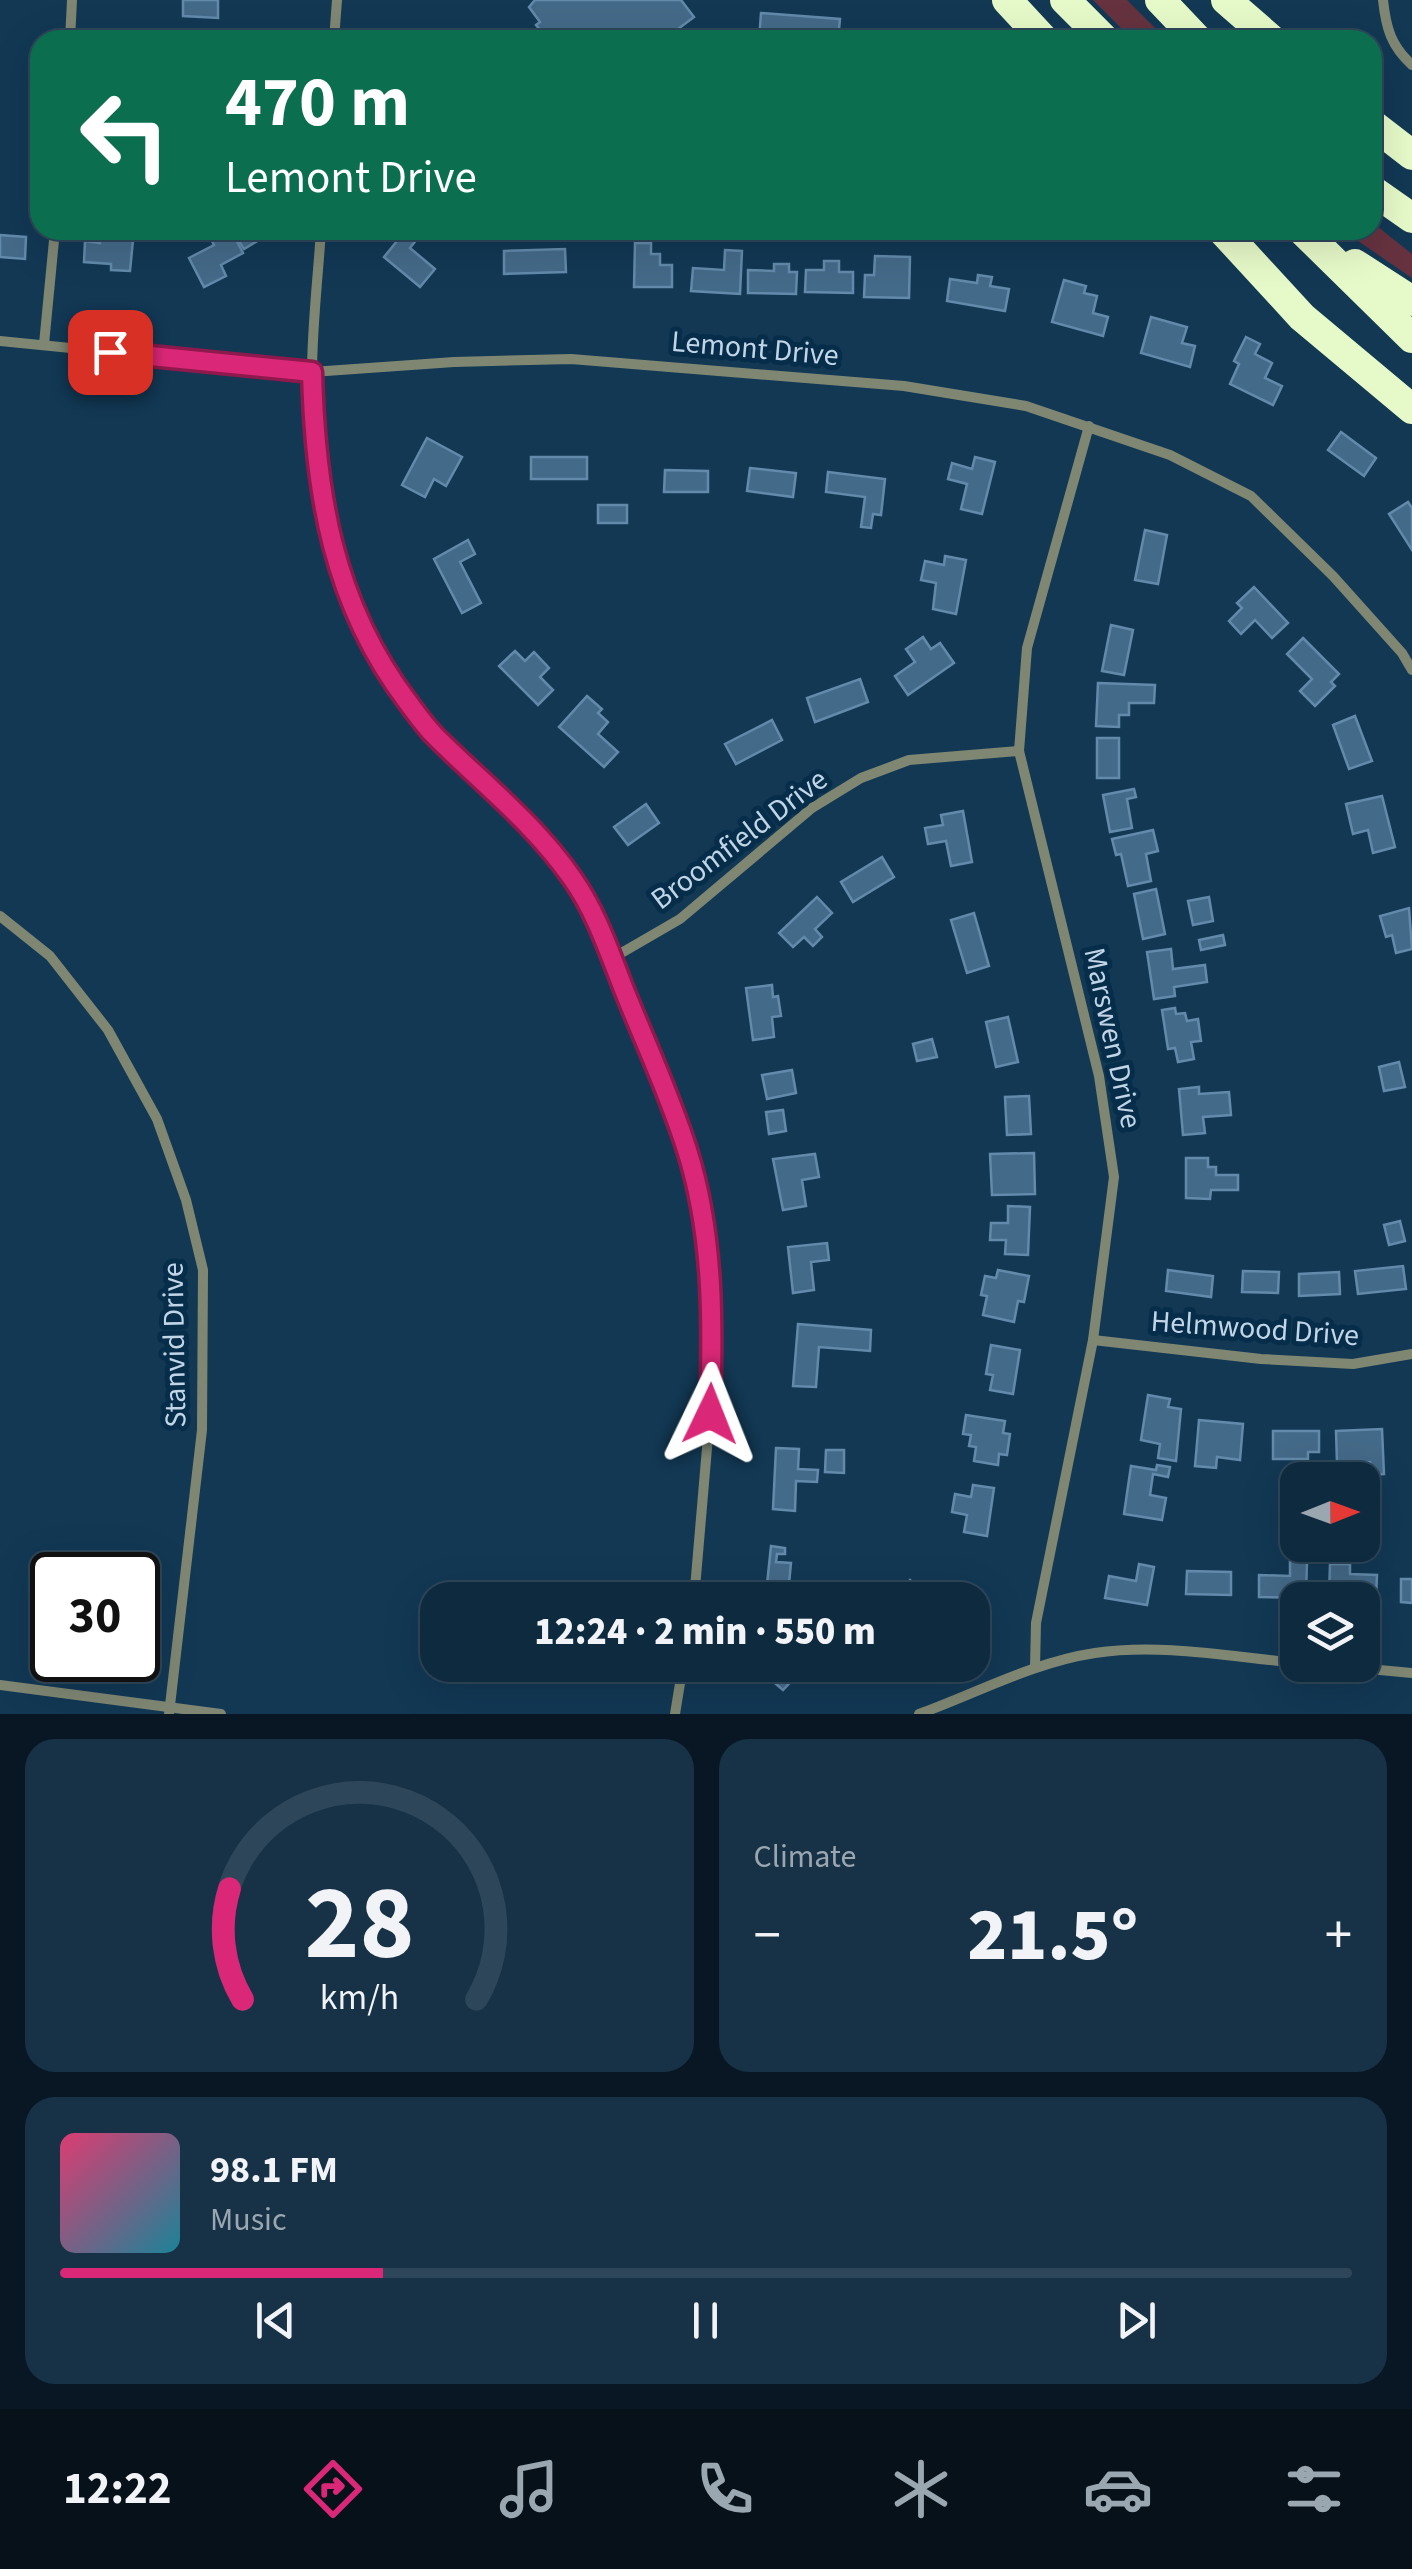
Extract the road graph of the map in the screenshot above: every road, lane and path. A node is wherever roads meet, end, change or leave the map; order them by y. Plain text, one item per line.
1 (72, 0) edge
2 (337, 0) edge
3 (1006, 0) edge
4 (1065, 0) edge
5 (1160, 0) edge
6 (1226, 0) edge
7 (1383, 0) edge
8 (70, 30) edge
9 (335, 30) edge
10 (1034, 30) edge
11 (1094, 30) edge
12 (1188, 30) edge
13 (1260, 30) edge
14 (1412, 65) edge
15 (1382, 132) edge
16 (1412, 155) edge
17 (1382, 197) edge
18 (1412, 218) edge
19 (54, 240) edge
20 (319, 240) edge
21 (1231, 240) edge
22 (1312, 240) edge
23 (1317, 240) edge
24 (1412, 301) edge
25 (1412, 338) edge
26 (0, 341) edge
27 (44, 344) junction
28 (312, 372) junction
29 (1412, 409) edge
30 (1088, 426) junction
31 (1412, 670) edge
32 (1019, 751) junction
33 (0, 916) edge
34 (611, 960) junction
35 (1093, 1340) junction
36 (1412, 1354) edge
37 (695, 1582) edge
38 (1280, 1661) edge
39 (1036, 1668) junction
40 (1380, 1670) edge
41 (1412, 1673) edge
42 (680, 1682) edge
43 (0, 1685) edge
44 (169, 1711) edge
45 (221, 1714) edge
46 (675, 1714) edge
47 (919, 1714) edge

1 - 8 street
2 - 9 street
3 - 10 highway
4 - 11 highway
5 - 12 highway
6 - 13 highway
7 - 14 street
15 - 16 highway
17 - 18 highway
19 - 27 street
20 - 28 street
21 - 29 highway
22 - 25 highway
23 - 24 highway
26 - 27 street, Lemont Drive
27 - 28 street, Lemont Drive
28 - 30 street, Lemont Drive
28 - 34 street
30 - 31 street, Lemont Drive
30 - 32 street, Marswen Drive
32 - 34 street, Broomfield Drive
32 - 35 street, Marswen Drive
33 - 44 street, Stanvid Drive
34 - 37 street
35 - 36 street, Helmwood Drive
35 - 39 street, Marswen Drive
38 - 39 street
39 - 47 street
40 - 41 street
42 - 46 street
43 - 44 street
44 - 45 street

